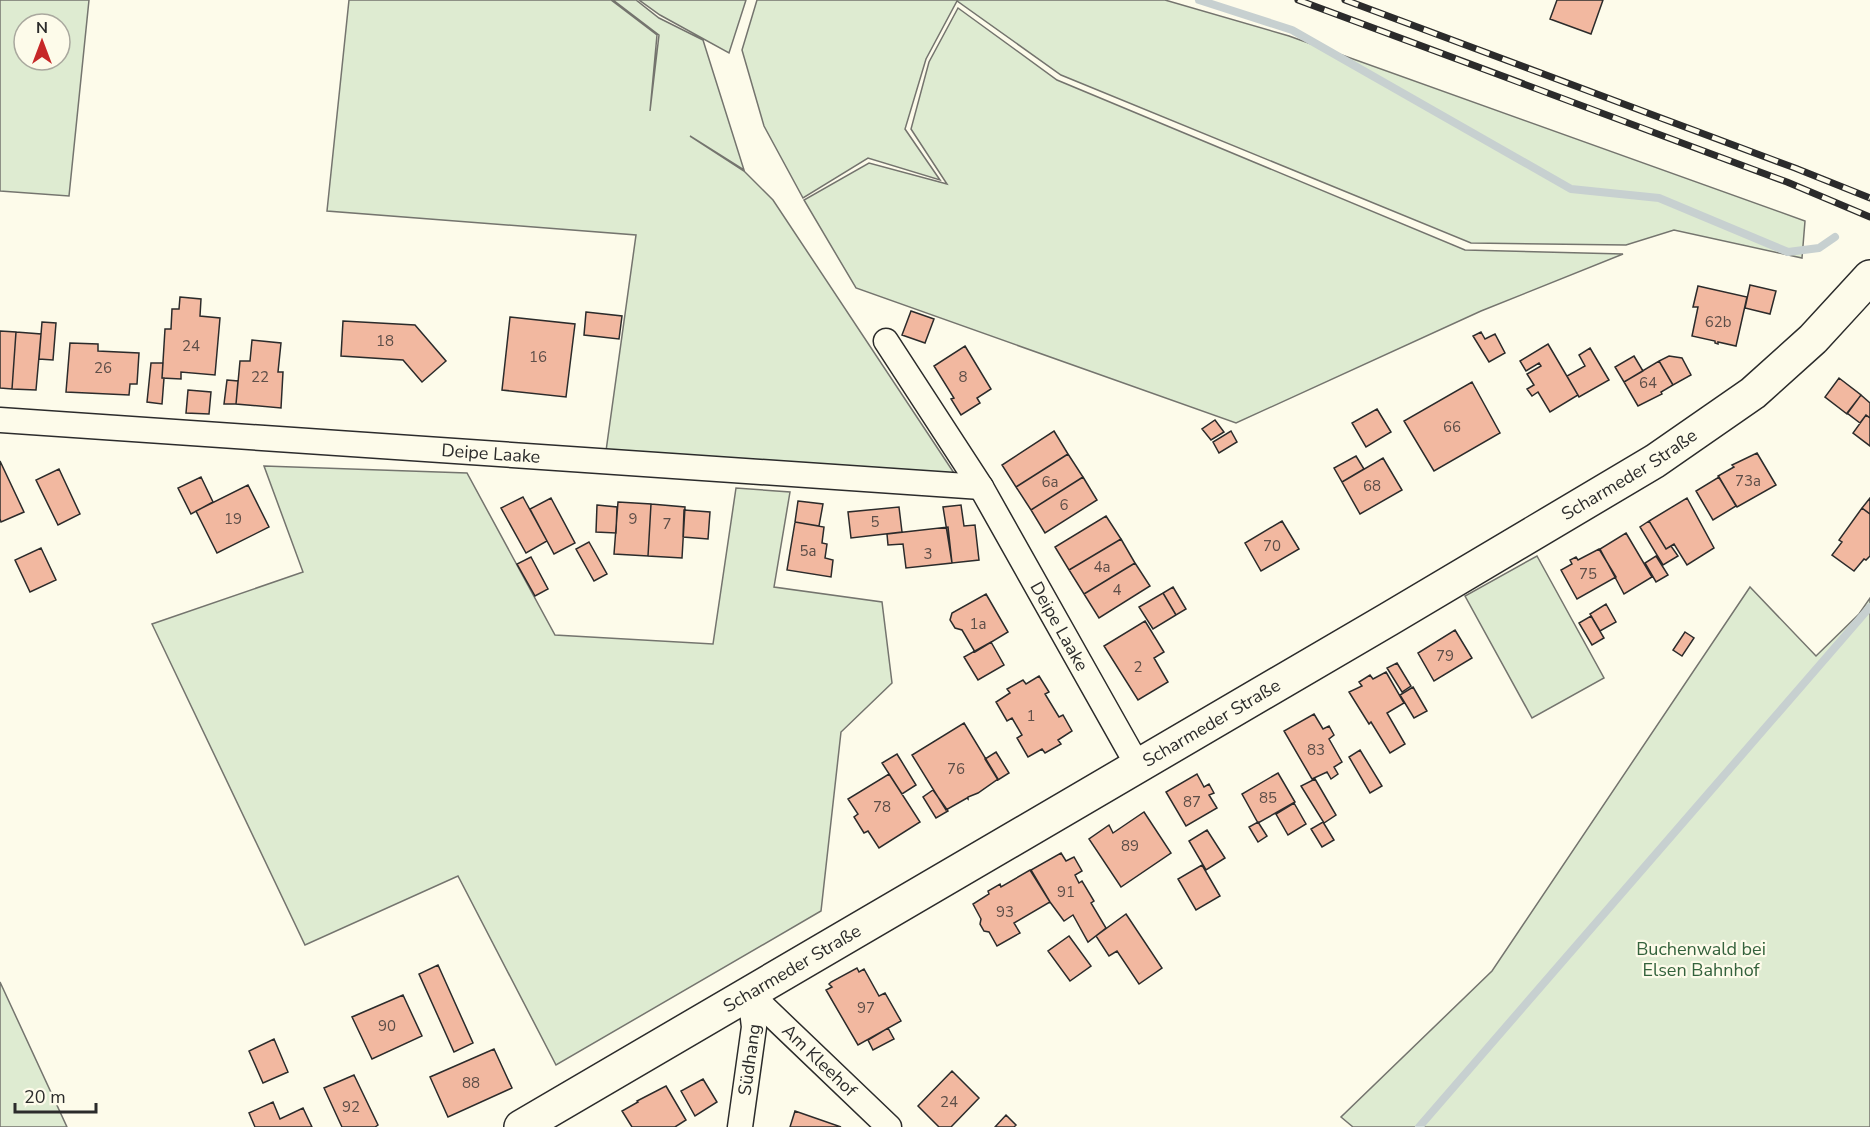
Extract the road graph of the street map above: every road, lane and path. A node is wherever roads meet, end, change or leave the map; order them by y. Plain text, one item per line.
1 (1870, 277) edge
2 (886, 341) dead end
3 (0, 420) edge
4 (981, 488) junction
5 (1138, 766) junction
6 (750, 993) junction
7 (521, 1127) edge
8 (740, 1127) edge
9 (889, 1127) edge

1 - 5 street, Scharmeder Straße
2 - 4 street, Deipe Laake
3 - 4 street, Deipe Laake
4 - 5 street, Deipe Laake
5 - 6 street, Scharmeder Straße
6 - 7 street, Scharmeder Straße
6 - 8 street, Südhang
6 - 9 street, Am Kleehof

